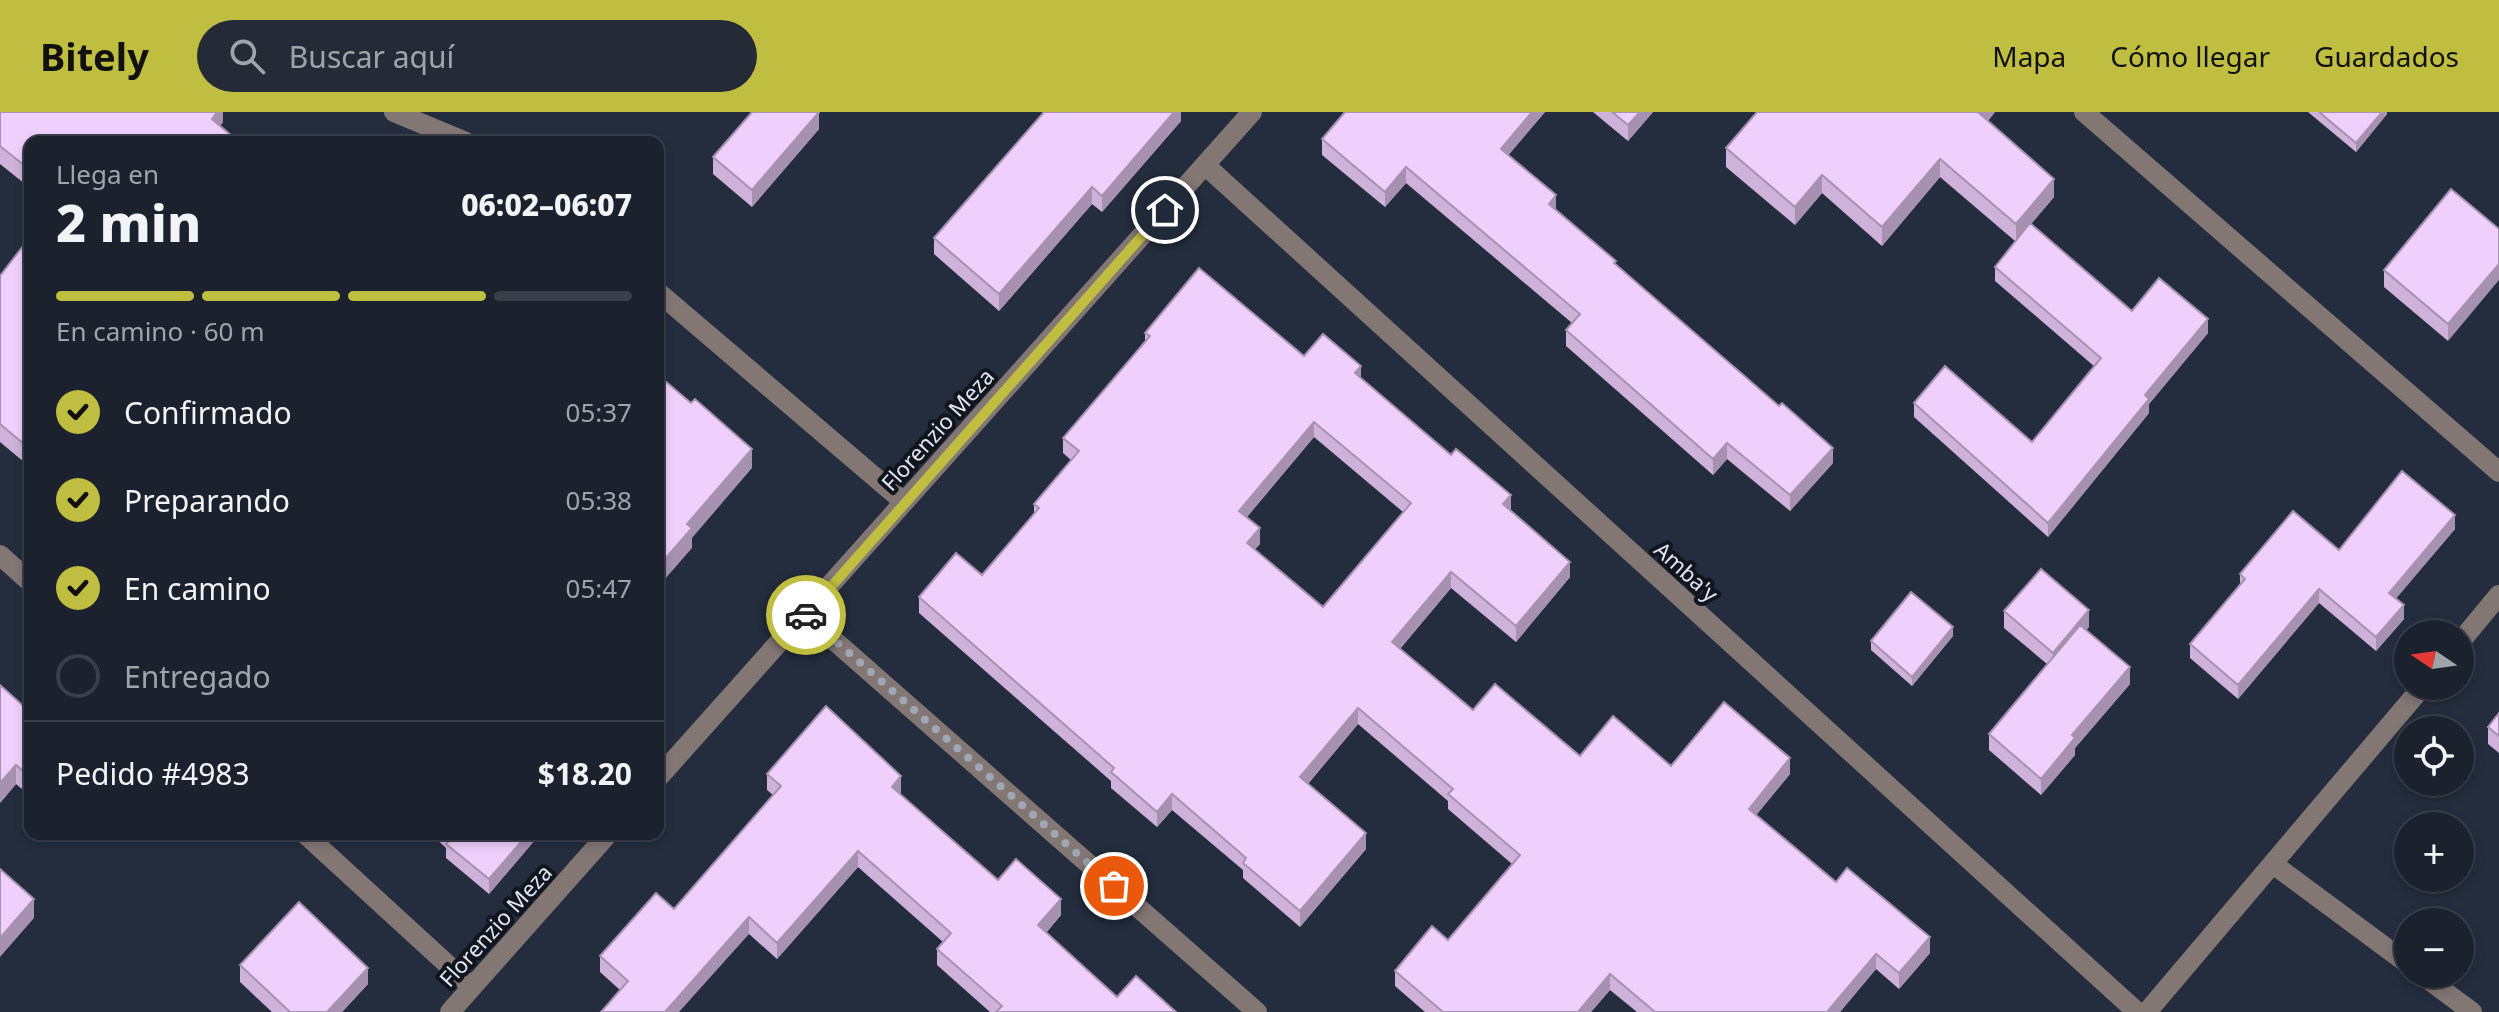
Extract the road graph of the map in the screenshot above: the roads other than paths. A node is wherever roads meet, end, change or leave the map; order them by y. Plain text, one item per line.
1 (394, 112) edge
2 (1252, 112) edge
3 (2084, 112) edge
4 (452, 136) edge
5 (1205, 165) junction
6 (664, 297) edge
7 (2499, 472) edge
8 (904, 502) junction
9 (0, 555) edge
10 (24, 577) edge
11 (2499, 595) edge
12 (804, 614) junction
13 (2474, 625) edge
14 (2411, 700) edge
15 (664, 771) edge
16 (312, 840) edge
17 (603, 840) edge
18 (2273, 864) junction
19 (2394, 954) edge
20 (472, 987) junction
21 (2440, 988) edge
22 (450, 1012) edge
23 (1257, 1012) edge
24 (2137, 1012) edge
25 (2147, 1012) edge
26 (2472, 1012) edge

1 - 4 street
2 - 5 street, Florenzio Meza
3 - 7 street
5 - 8 street, Florenzio Meza
5 - 24 street, Amba'y
6 - 8 street
8 - 12 street, Florenzio Meza
9 - 10 street
11 - 13 street
12 - 15 street, Florenzio Meza
12 - 23 street
14 - 18 street
16 - 20 street
17 - 20 street, Florenzio Meza
18 - 19 street
18 - 25 street
20 - 22 street, Florenzio Meza
21 - 26 street

